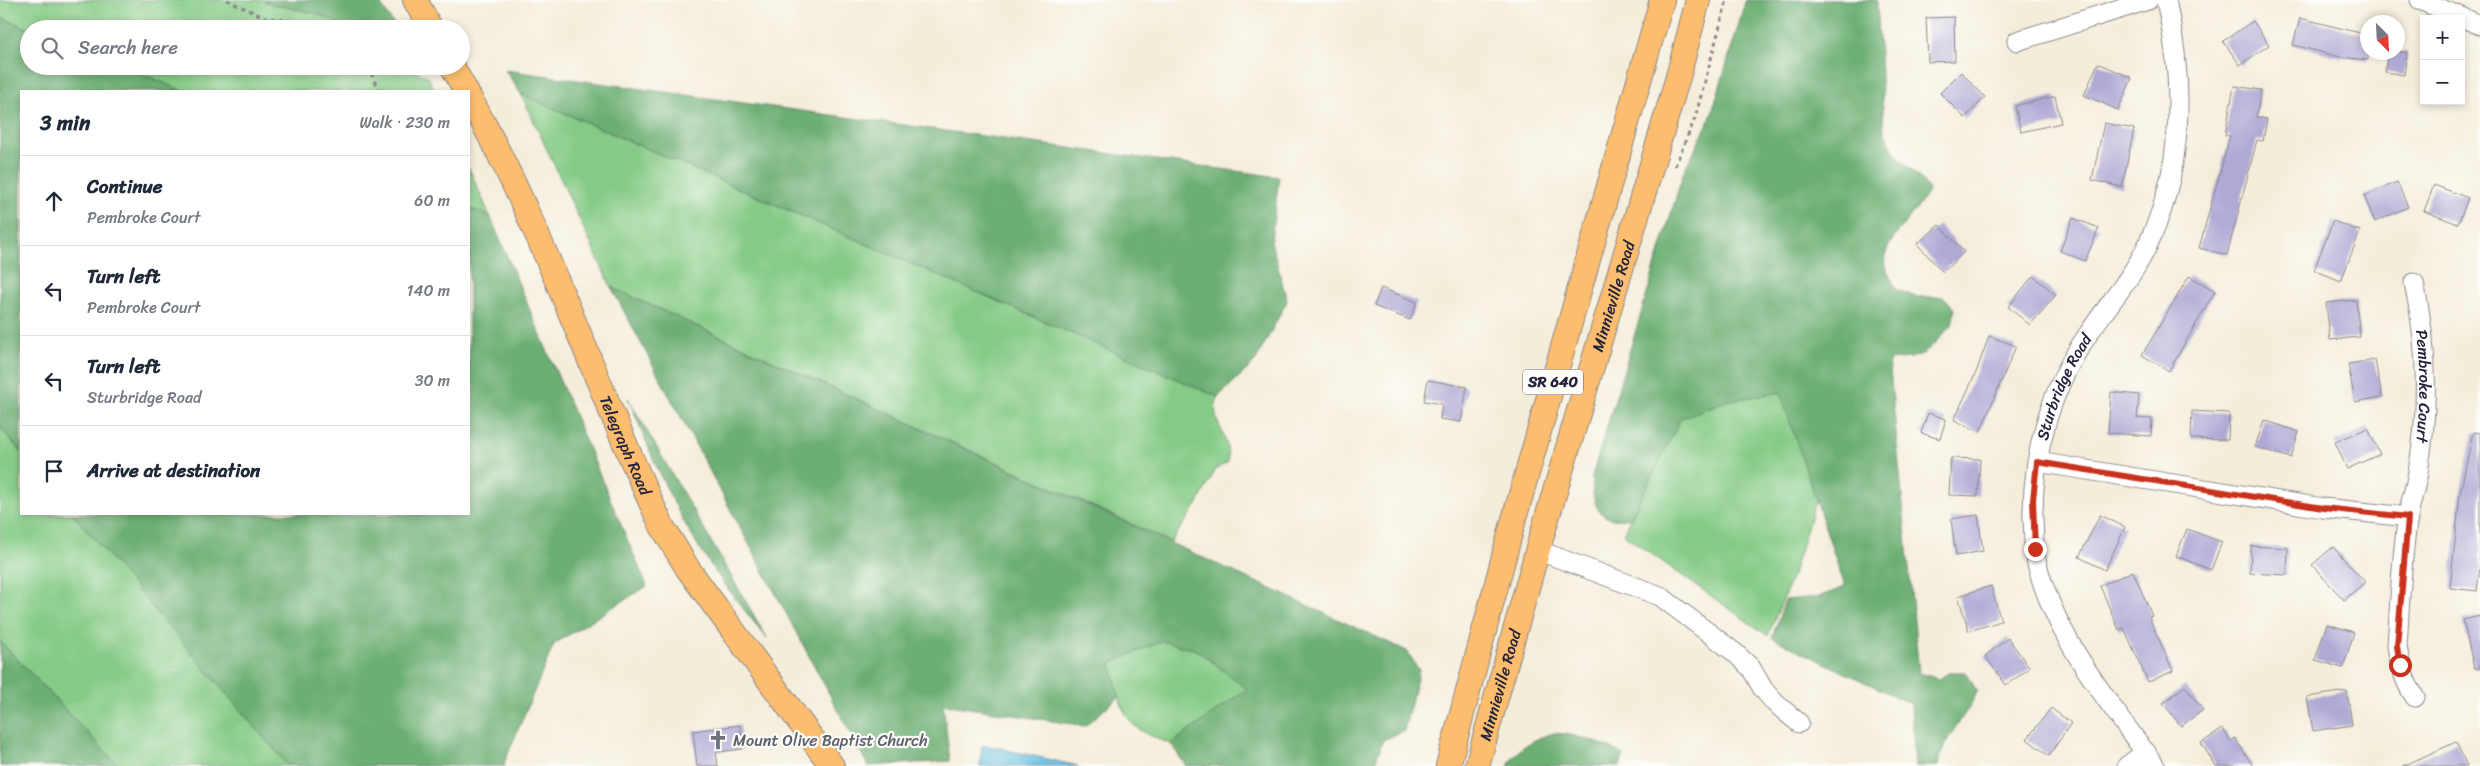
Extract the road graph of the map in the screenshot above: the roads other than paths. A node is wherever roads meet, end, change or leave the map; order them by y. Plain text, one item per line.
1 (415, 0) edge
2 (1662, 0) edge
3 (1698, 0) edge
4 (2148, 0) edge
5 (2166, 0) edge
6 (2420, 0) edge
7 (426, 20) edge
8 (2480, 25) edge
9 (2017, 41) dead end
10 (457, 75) edge
11 (465, 90) edge
12 (470, 98) edge
13 (2414, 283) dead end
14 (2037, 462) junction
15 (2408, 517) junction
16 (1537, 550) junction
17 (2415, 697) dead end
18 (1799, 723) dead end
19 (2150, 759) edge
20 (832, 766) edge
21 (1448, 766) edge
22 (1477, 766) edge
23 (2127, 766) edge

1 - 7 main road
2 - 21 main road, Minnieville Road / SR 640
3 - 16 main road, Minnieville Road / SR 640
4 - 9 street
5 - 14 street, Sturbridge Road
6 - 8 street
10 - 11 main road
12 - 20 main road, Telegraph Road
13 - 15 street, Pembroke Court
14 - 15 street
14 - 19 street, Sturbridge Road
15 - 17 street, Pembroke Court
16 - 18 street
16 - 22 main road, Minnieville Road / SR 640
19 - 23 street

